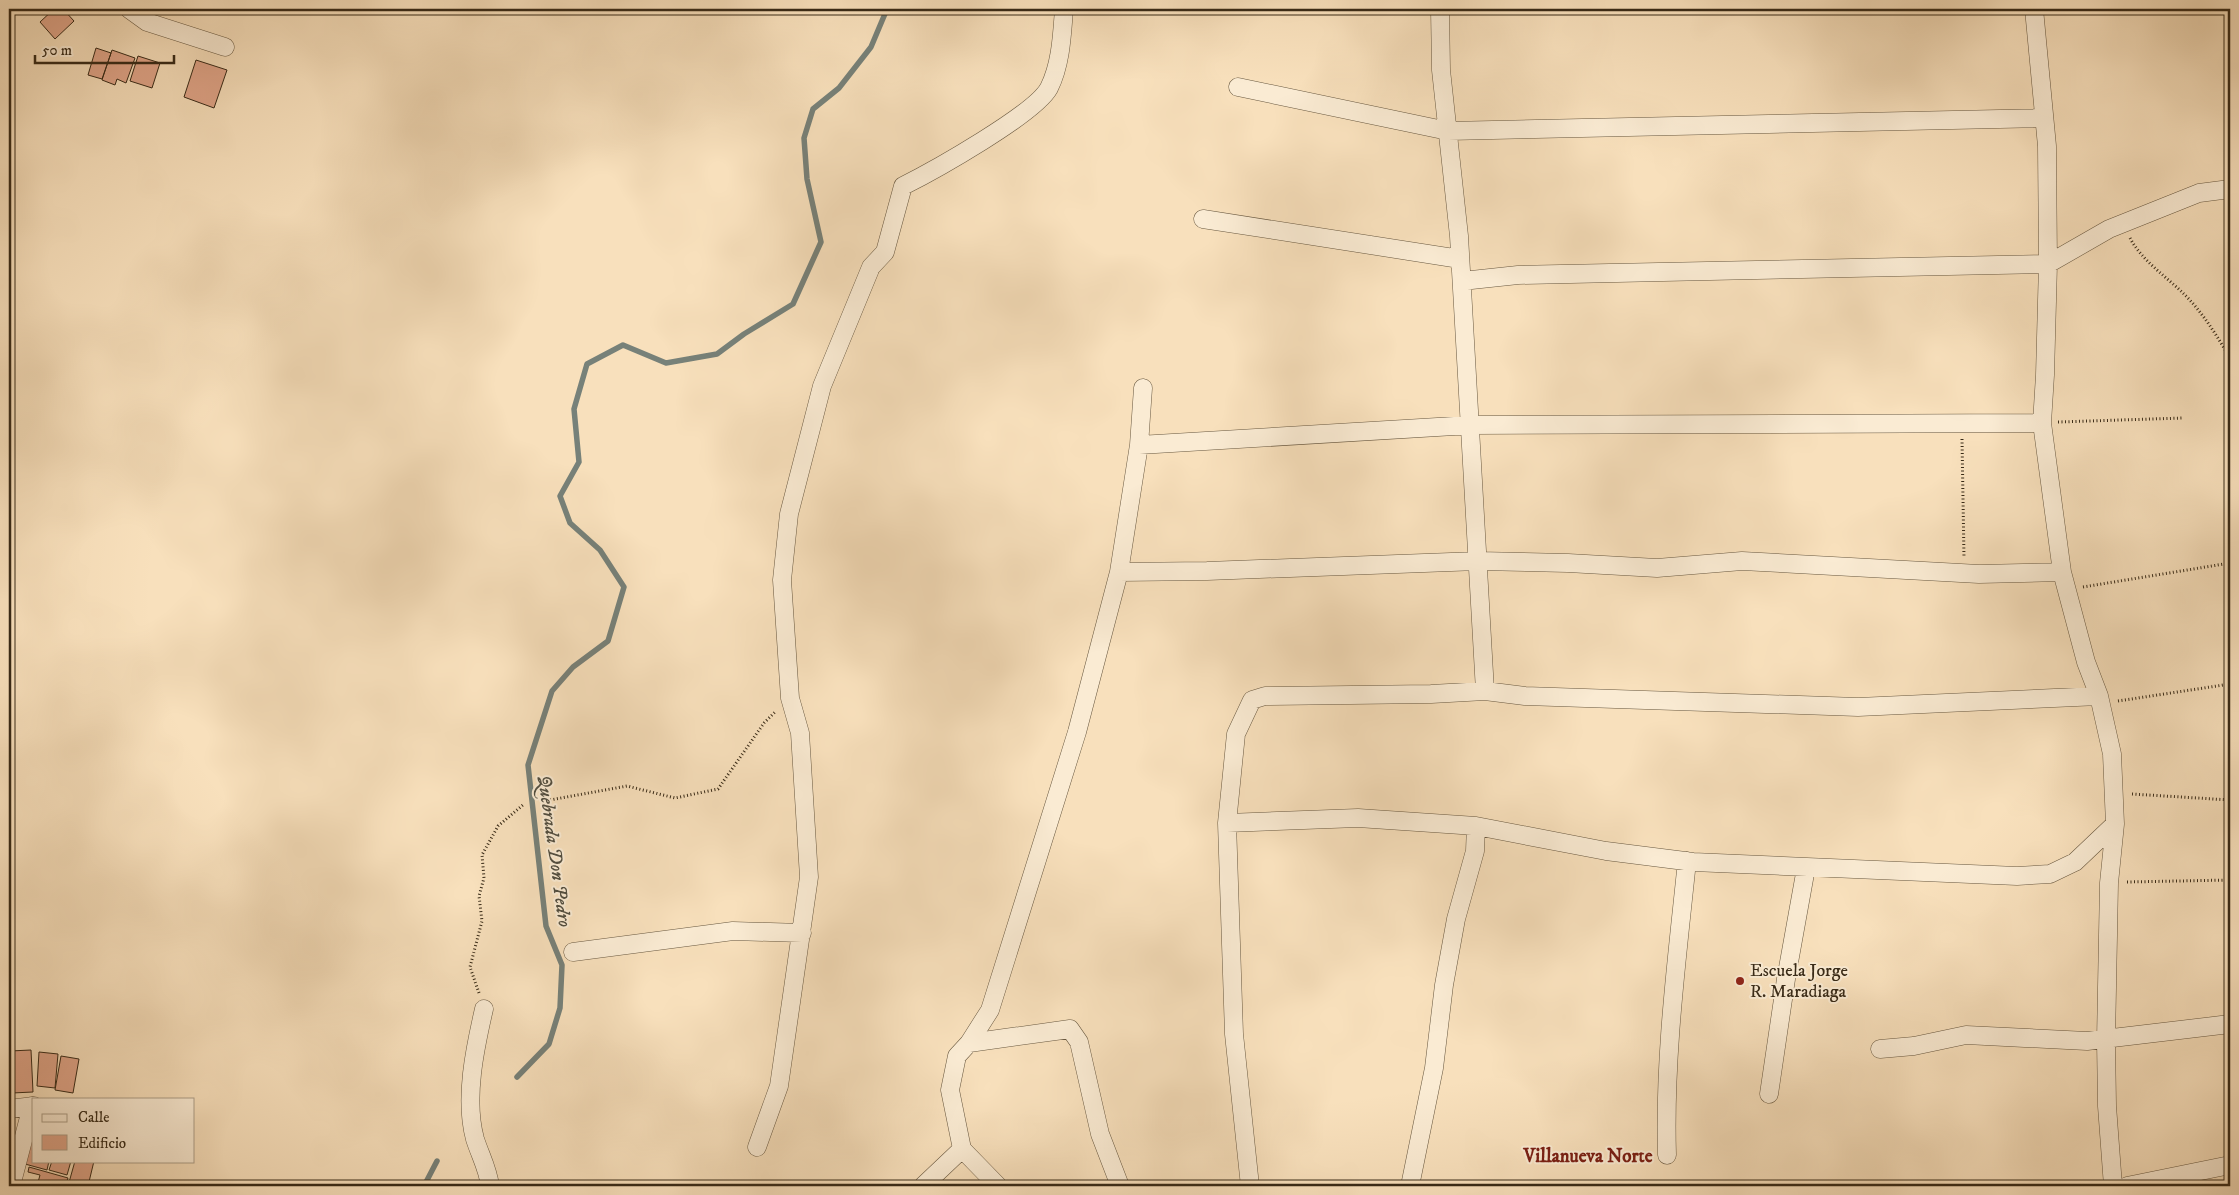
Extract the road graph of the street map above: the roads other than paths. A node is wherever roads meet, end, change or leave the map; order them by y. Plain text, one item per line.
1 (129, 9) edge
2 (1064, 9) edge
3 (1440, 9) edge
4 (2034, 9) edge
5 (225, 47) dead end
6 (1238, 86) dead end
7 (2044, 118) junction
8 (1448, 131) junction
9 (2230, 189) edge
10 (1203, 220) dead end
11 (1460, 258) junction
12 (2048, 264) junction
13 (1462, 281) junction
14 (1143, 388) dead end
15 (2042, 423) junction
16 (1471, 425) junction
17 (1139, 445) junction
18 (1478, 561) junction
19 (1119, 572) junction
20 (2062, 572) junction
21 (1485, 691) junction
22 (2100, 700) junction
23 (1226, 823) junction
24 (2115, 824) junction
25 (1476, 826) junction
26 (1687, 861) junction
27 (1806, 868) junction
28 (802, 932) junction
29 (573, 952) dead end
30 (484, 1009) road end
31 (2230, 1024) edge
32 (2106, 1040) junction
33 (969, 1043) junction
34 (1880, 1049) dead end
35 (1769, 1094) dead end
36 (32, 1106) edge
37 (9, 1109) edge
38 (32, 1110) edge
39 (757, 1147) dead end
40 (962, 1149) junction
41 (1667, 1155) dead end
42 (2230, 1165) edge
43 (11, 1186) edge
44 (490, 1186) edge
45 (924, 1186) edge
46 (998, 1186) edge
47 (1120, 1186) edge
48 (1250, 1186) edge
49 (1410, 1186) edge
50 (2113, 1186) edge
51 (2127, 1186) edge

1 - 5 street
2 - 28 street
3 - 8 street
4 - 7 street
6 - 8 street
7 - 8 street
7 - 12 street
8 - 11 street
9 - 12 street
10 - 11 street
11 - 13 street
12 - 13 street
12 - 15 street
13 - 16 street
14 - 17 street
15 - 16 street
15 - 20 street
16 - 17 street
16 - 18 street
17 - 19 street
18 - 19 street
18 - 20 street
18 - 21 street
19 - 33 street
20 - 22 street
21 - 22 street
21 - 23 street
22 - 24 street
23 - 25 street
23 - 48 street
24 - 27 street
24 - 32 street
25 - 26 street
25 - 49 street
26 - 27 street
26 - 41 street
27 - 35 street
28 - 29 street
28 - 39 street
30 - 44 street
31 - 32 street
32 - 34 street
32 - 50 street
33 - 40 street
33 - 47 street
36 - 37 street
38 - 43 street
40 - 45 street
40 - 46 street
42 - 51 street

